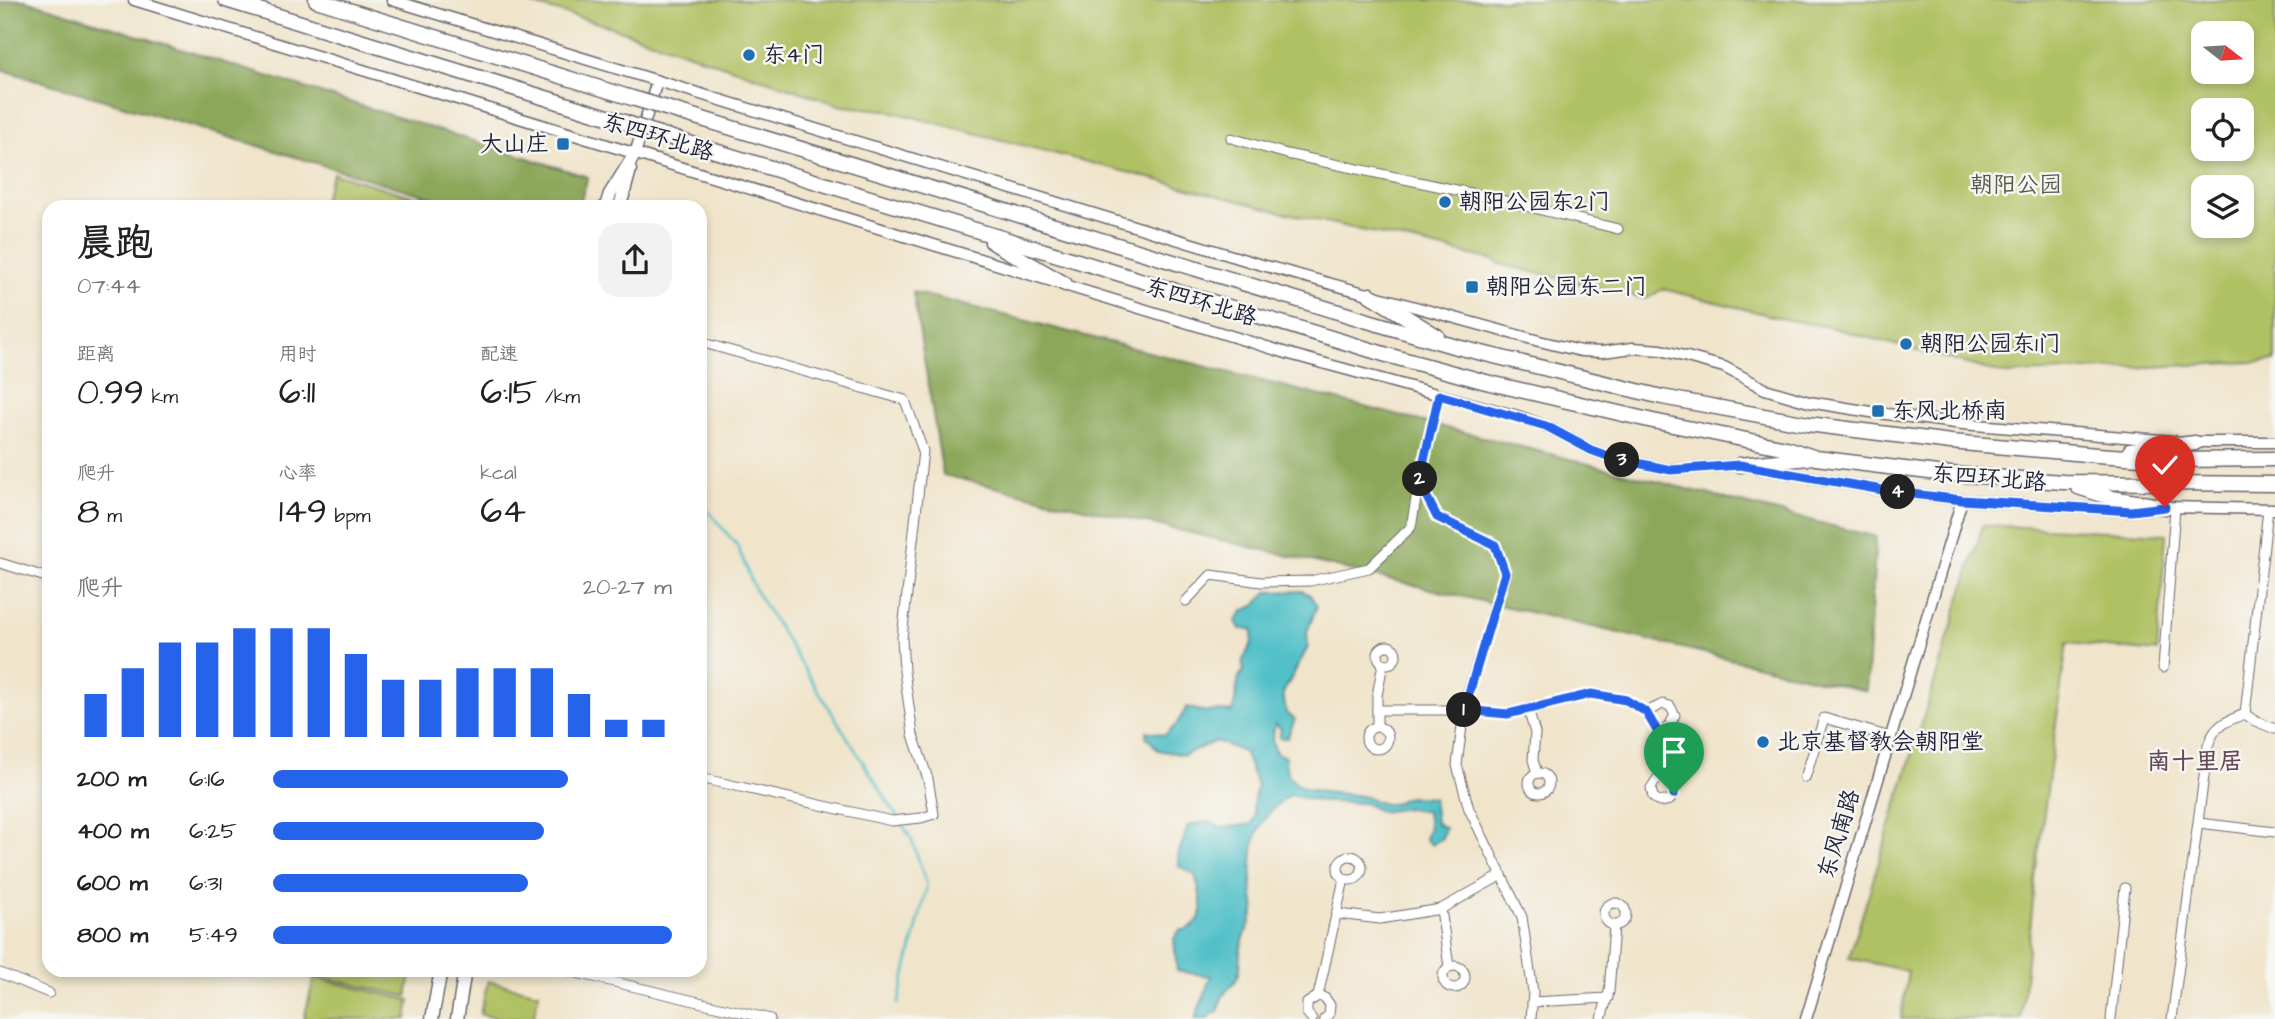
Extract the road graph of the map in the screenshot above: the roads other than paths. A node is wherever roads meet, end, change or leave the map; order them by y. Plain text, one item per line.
1 (134, 0) edge
2 (226, 0) edge
3 (316, 0) edge
4 (392, 0) edge
5 (657, 81) junction
6 (1231, 138) dead end
7 (635, 154) junction
8 (608, 200) edge
9 (622, 200) edge
10 (970, 229) junction
11 (1618, 229) dead end
12 (1065, 284) junction
13 (1370, 295) junction
14 (707, 344) edge
15 (1453, 346) junction
16 (1439, 395) junction
17 (2275, 442) edge
18 (2194, 443) junction
19 (2097, 455) junction
20 (1816, 458) junction
21 (2275, 458) edge
22 (1740, 465) junction
23 (1419, 482) junction
24 (2063, 482) junction
25 (2275, 484) edge
26 (1962, 500) junction
27 (2170, 508) junction
28 (2271, 509) edge
29 (0, 564) edge
30 (42, 576) edge
31 (1186, 601) dead end
32 (1383, 663) dead end
33 (2163, 668) dead end
34 (1528, 709) junction
35 (1377, 710) junction
36 (1464, 710) junction
37 (1646, 712) junction
38 (2245, 714) junction
39 (1377, 727) dead end
40 (2275, 729) edge
41 (1659, 734) junction
42 (1890, 737) junction
43 (1536, 773) dead end
44 (1666, 778) dead end
45 (1804, 778) dead end
46 (707, 780) edge
47 (2199, 823) junction
48 (2275, 832) edge
49 (1502, 875) junction
50 (1344, 879) dead end
51 (2125, 888) dead end
52 (1441, 909) junction
53 (1337, 914) junction
54 (1614, 926) dead end
55 (1449, 967) dead end
56 (0, 973) edge
57 (439, 977) edge
58 (464, 977) edge
59 (593, 977) edge
60 (49, 993) dead end
61 (1318, 996) junction
62 (1608, 998) junction
63 (1532, 1002) junction
64 (432, 1019) edge
65 (457, 1019) edge
66 (770, 1019) edge
67 (1312, 1019) edge
68 (1324, 1019) edge
69 (1531, 1019) edge
70 (1601, 1019) edge
71 (1806, 1019) edge
72 (2111, 1019) edge
73 (2172, 1019) edge

1 - 7 street, 东四环北路
2 - 10 highway, 东四环北路, bridge
3 - 15 highway, 东四环北路, bridge
4 - 5 street
5 - 7 street
5 - 13 street
6 - 11 street
7 - 8 main road
7 - 9 main road
7 - 12 street, 东四环北路
10 - 12 highway
10 - 20 highway, 东四环北路
12 - 16 street, 东四环北路
13 - 15 highway
13 - 18 street
14 - 46 street
15 - 19 highway, 东四环北路
16 - 22 street, 东四环北路
16 - 23 street
17 - 18 street
18 - 19 highway
19 - 21 highway, 东四环北路
20 - 22 highway
20 - 24 highway, 东四环北路
22 - 26 street, 东四环北路
23 - 31 street
23 - 36 street
24 - 25 highway, 东四环北路
24 - 27 highway
26 - 27 street, 东四环北路
26 - 42 street, 东风南路
27 - 28 street, 东四环北路
27 - 33 street
28 - 38 street
29 - 30 street
32 - 35 street
34 - 36 street
34 - 37 street
34 - 43 street
35 - 36 street
35 - 39 street
36 - 49 street
37 - 41 street
37 - 41 street
38 - 40 street
38 - 47 street
41 - 44 street
42 - 45 street
42 - 71 street, 东风南路
47 - 48 street
47 - 73 street
49 - 52 street
49 - 63 street
50 - 53 street
51 - 72 street
52 - 53 street
52 - 55 street
53 - 61 street
54 - 62 street
56 - 60 street
57 - 64 main road
58 - 65 main road
59 - 66 street
61 - 67 street
61 - 68 street
62 - 63 street
62 - 70 street
63 - 69 street

